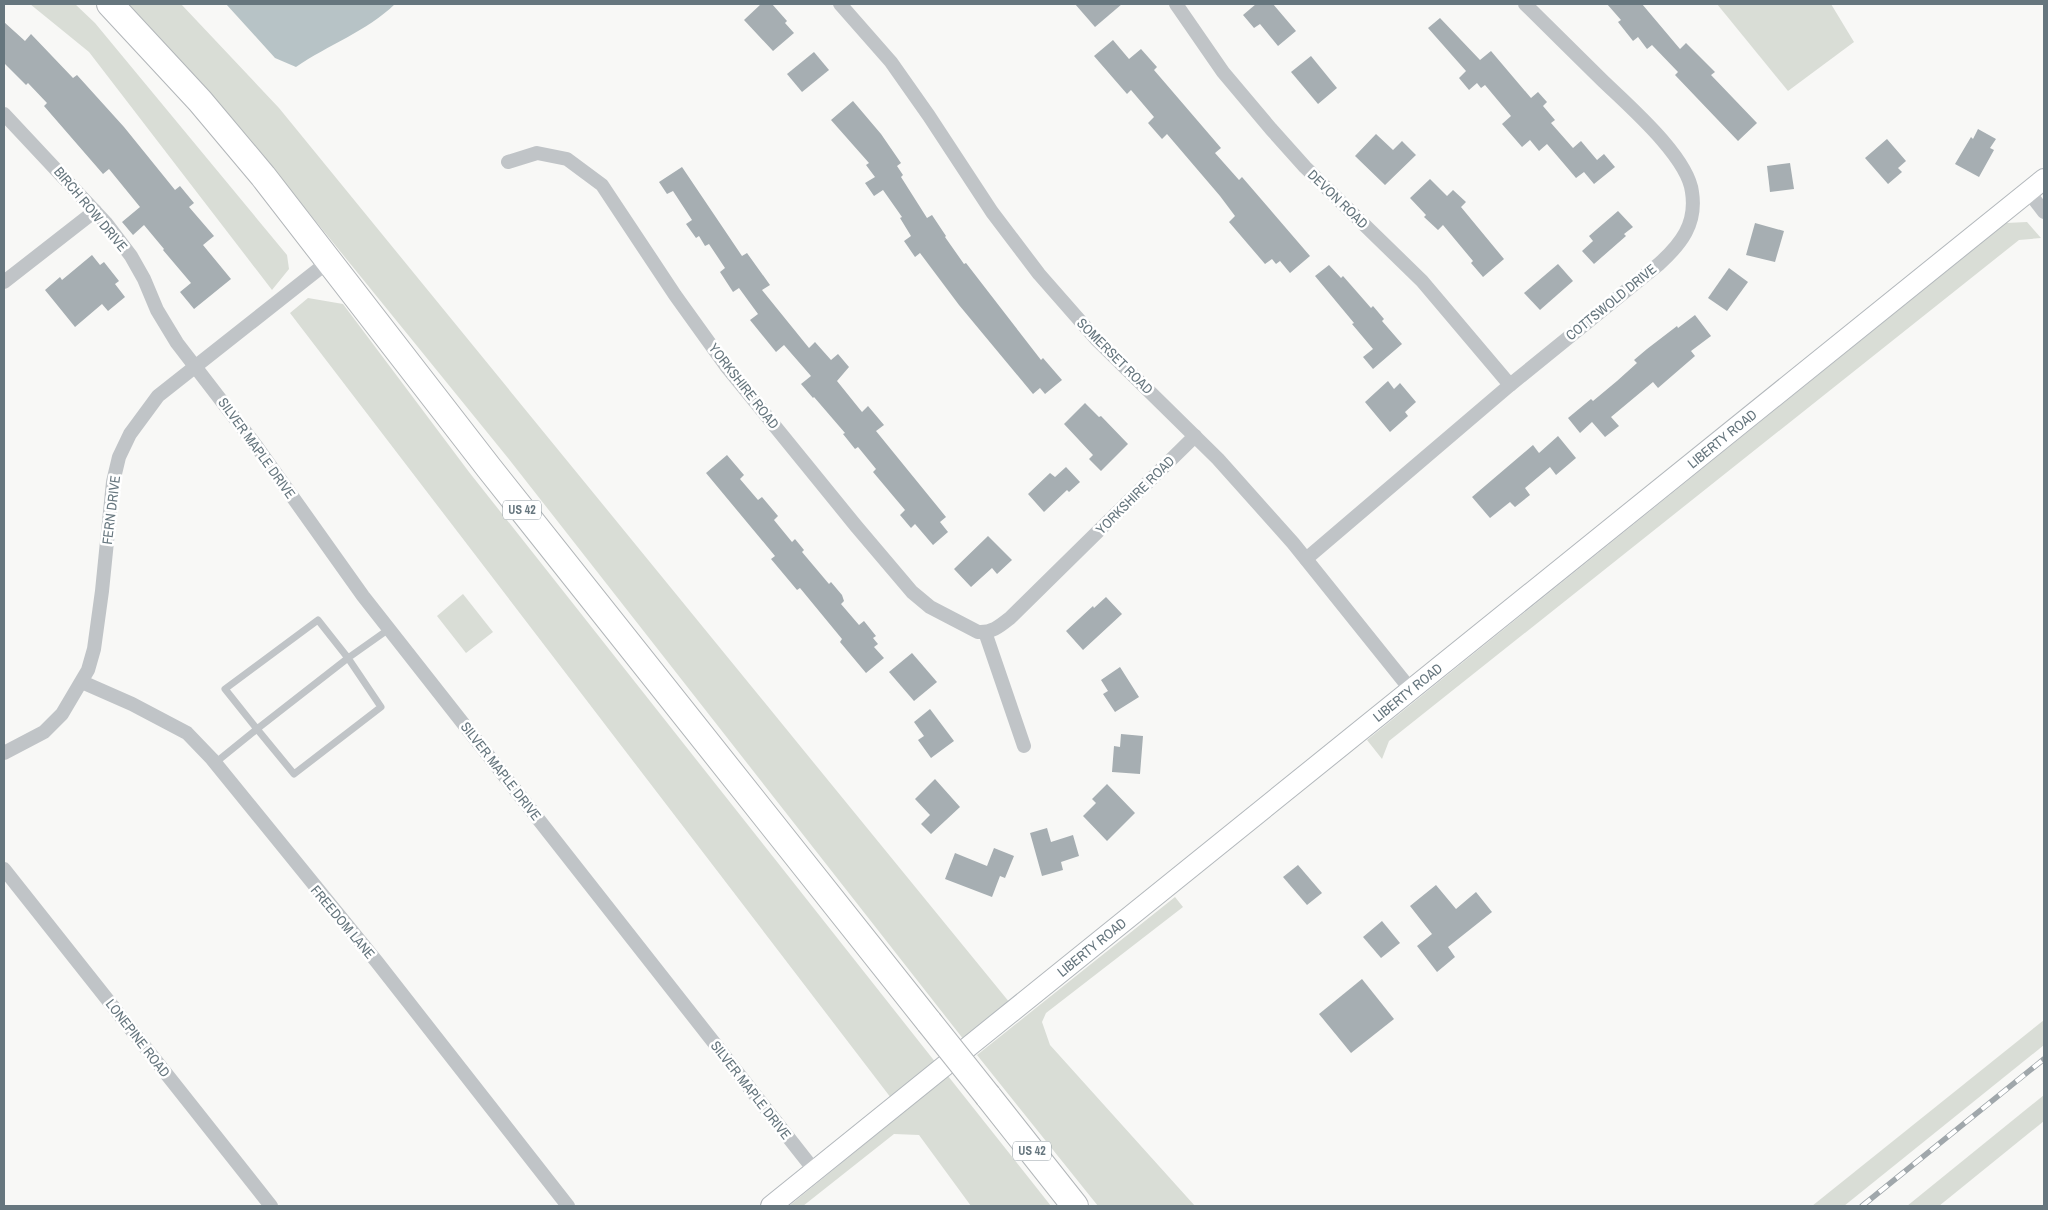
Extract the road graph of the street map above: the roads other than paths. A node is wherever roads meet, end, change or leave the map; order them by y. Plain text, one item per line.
1 (110, 4) edge
2 (840, 4) edge
3 (1176, 4) edge
4 (1525, 4) edge
5 (4, 114) edge
6 (508, 162) dead end
7 (2044, 179) edge
8 (2028, 191) junction
9 (95, 211) junction
10 (2044, 212) edge
11 (329, 261) junction
12 (4, 282) edge
13 (195, 366) junction
14 (1510, 385) junction
15 (1195, 436) junction
16 (1306, 559) junction
17 (389, 629) junction
18 (985, 632) junction
19 (348, 658) junction
20 (82, 682) junction
21 (1411, 690) junction
22 (257, 729) junction
23 (1024, 746) dead end
24 (4, 752) edge
25 (214, 763) junction
26 (4, 869) edge
27 (814, 1170) junction
28 (271, 1206) edge
29 (568, 1206) edge
30 (770, 1206) edge
31 (1075, 1206) edge

1 - 11 highway, US 42
2 - 15 street, SOMERSET ROAD
3 - 14 street, DEVON ROAD
4 - 14 street, COTTSWOLD DRIVE
5 - 9 street, BIRCH ROW DRIVE
6 - 18 street, YORKSHIRE ROAD
7 - 8 street, LIBERTY ROAD
8 - 10 street
8 - 21 street, LIBERTY ROAD
9 - 12 street
9 - 13 street, BIRCH ROW DRIVE
11 - 13 street, FERN DRIVE
11 - 31 highway, US 42, bridge
13 - 17 street, SILVER MAPLE DRIVE
13 - 20 street, FERN DRIVE
14 - 16 street, COTTSWOLD DRIVE
15 - 16 street, SOMERSET ROAD
15 - 18 street, YORKSHIRE ROAD
16 - 21 street, SOMERSET ROAD
17 - 19 lane
17 - 27 street, SILVER MAPLE DRIVE
18 - 23 street
19 - 22 lane
19 - 22 lane
19 - 22 lane
20 - 24 street, FERN DRIVE
20 - 25 street, FREEDOM LANE
21 - 27 street, LIBERTY ROAD
22 - 25 lane
25 - 29 street, FREEDOM LANE
26 - 28 street, LONEPINE ROAD
27 - 30 street, LIBERTY ROAD

